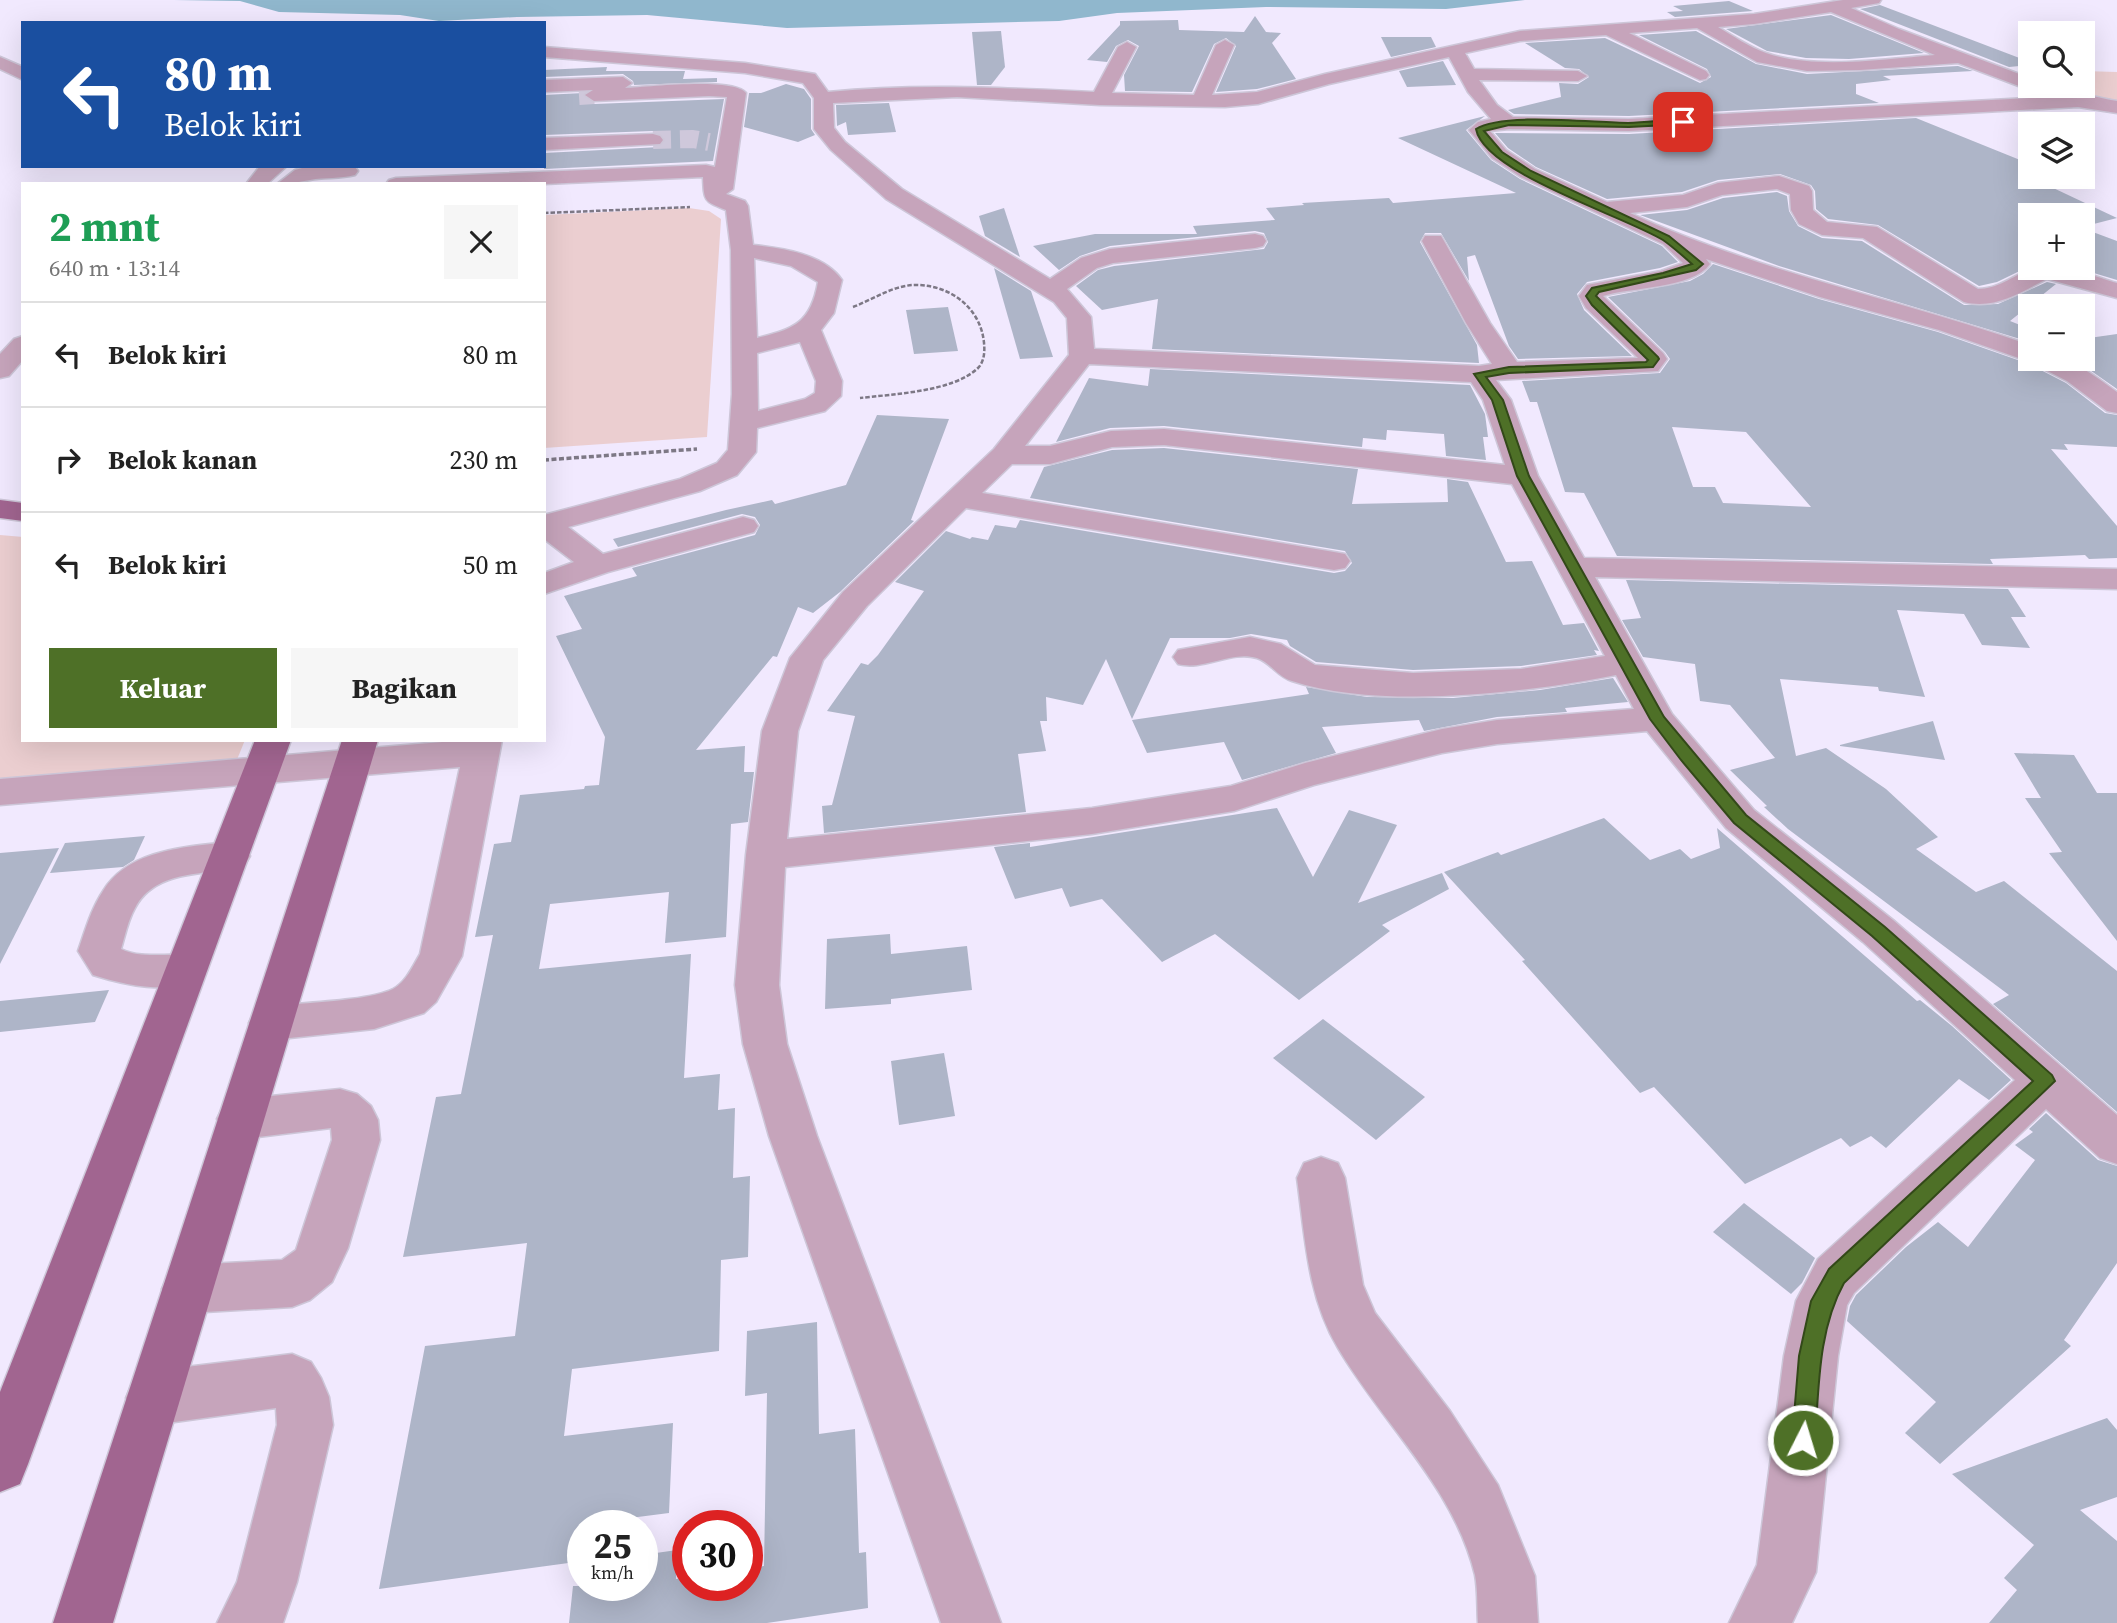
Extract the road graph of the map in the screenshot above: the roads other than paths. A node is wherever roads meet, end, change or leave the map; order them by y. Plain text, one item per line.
1 (1873, 0) edge
2 (1836, 8) junction
3 (1702, 24) junction
4 (1611, 30) junction
5 (1225, 45) dead end
6 (1127, 47) dead end
7 (1455, 51) junction
8 (546, 52) edge
9 (1960, 58) junction
10 (1700, 75) dead end
11 (2018, 80) edge
12 (1472, 81) junction
13 (1581, 81) dead end
14 (653, 82) dead end
15 (546, 86) edge
16 (546, 98) edge
17 (823, 98) junction
18 (2069, 98) edge
19 (1100, 99) junction
20 (2078, 101) junction
21 (1200, 102) junction
22 (2117, 107) edge
23 (1509, 123) junction
24 (653, 140) tunnel mouth
25 (546, 144) edge
26 (714, 162) junction
27 (273, 168) edge
28 (348, 171) dead end
29 (258, 182) edge
30 (290, 182) edge
31 (442, 182) edge
32 (1601, 209) junction
33 (1666, 238) junction
34 (1255, 241) dead end
35 (1433, 241) dead end
36 (742, 250) junction
37 (1051, 289) junction
38 (2117, 291) edge
39 (816, 323) junction
40 (744, 349) junction
41 (2018, 350) edge
42 (1082, 356) junction
43 (2069, 371) edge
44 (1494, 372) junction
45 (2117, 405) edge
46 (743, 423) junction
47 (1004, 455) junction
48 (1523, 476) junction
49 (959, 498) junction
50 (0, 509) edge
51 (21, 512) edge
52 (546, 524) edge
53 (546, 525) edge
54 (744, 526) dead end
55 (1334, 561) dead end
56 (597, 565) junction
57 (1575, 567) junction
58 (2117, 579) edge
59 (546, 583) edge
60 (1190, 657) dead end
61 (1626, 663) junction
62 (1657, 719) junction
63 (483, 747) edge
64 (356, 752) edge
65 (267, 757) edge
66 (0, 792) edge
67 (765, 855) junction
68 (230, 856) junction
69 (186, 970) junction
70 (271, 1023) junction
71 (2045, 1081) junction
72 (241, 1119) junction
73 (2117, 1144) edge
74 (1321, 1178) dead end
75 (188, 1289) junction
76 (153, 1398) junction
77 (0, 1464) edge
78 (83, 1623) edge
79 (247, 1623) edge
80 (971, 1623) edge
81 (1508, 1623) edge
82 (1759, 1623) edge

1 - 2 street
2 - 3 street
2 - 9 street
3 - 4 street
3 - 9 street
4 - 7 street
4 - 10 street
5 - 21 street
6 - 19 street
7 - 12 street
7 - 21 street
8 - 17 street
9 - 11 street
12 - 13 street
12 - 23 street
14 - 15 street
16 - 26 street
17 - 19 street
17 - 37 street
18 - 20 street
19 - 21 street
20 - 22 street
20 - 23 street
23 - 32 street
24 - 25 street
26 - 31 street
26 - 36 street
27 - 29 street
28 - 30 street
32 - 33 street
32 - 38 street
33 - 41 street
33 - 44 street
34 - 37 street
35 - 44 street
36 - 39 street
36 - 40 street
37 - 42 street
39 - 40 street
39 - 46 street
40 - 46 street
42 - 44 street
42 - 47 street
43 - 45 street
44 - 48 street
46 - 52 street
47 - 48 street
47 - 49 street
48 - 57 street
49 - 55 street
49 - 67 street
50 - 51 main road
53 - 56 street
54 - 56 street
56 - 59 street
57 - 58 street
57 - 61 street
60 - 61 street
61 - 62 street
62 - 67 street
62 - 71 street
63 - 64 street
63 - 70 street
64 - 65 street
64 - 70 main road
65 - 66 street
65 - 68 main road
67 - 80 street
68 - 69 main road
68 - 69 street
69 - 77 main road
70 - 72 main road
71 - 73 street
71 - 82 street
72 - 75 main road
72 - 75 street
74 - 81 street
75 - 76 main road
76 - 78 main road
76 - 79 street

